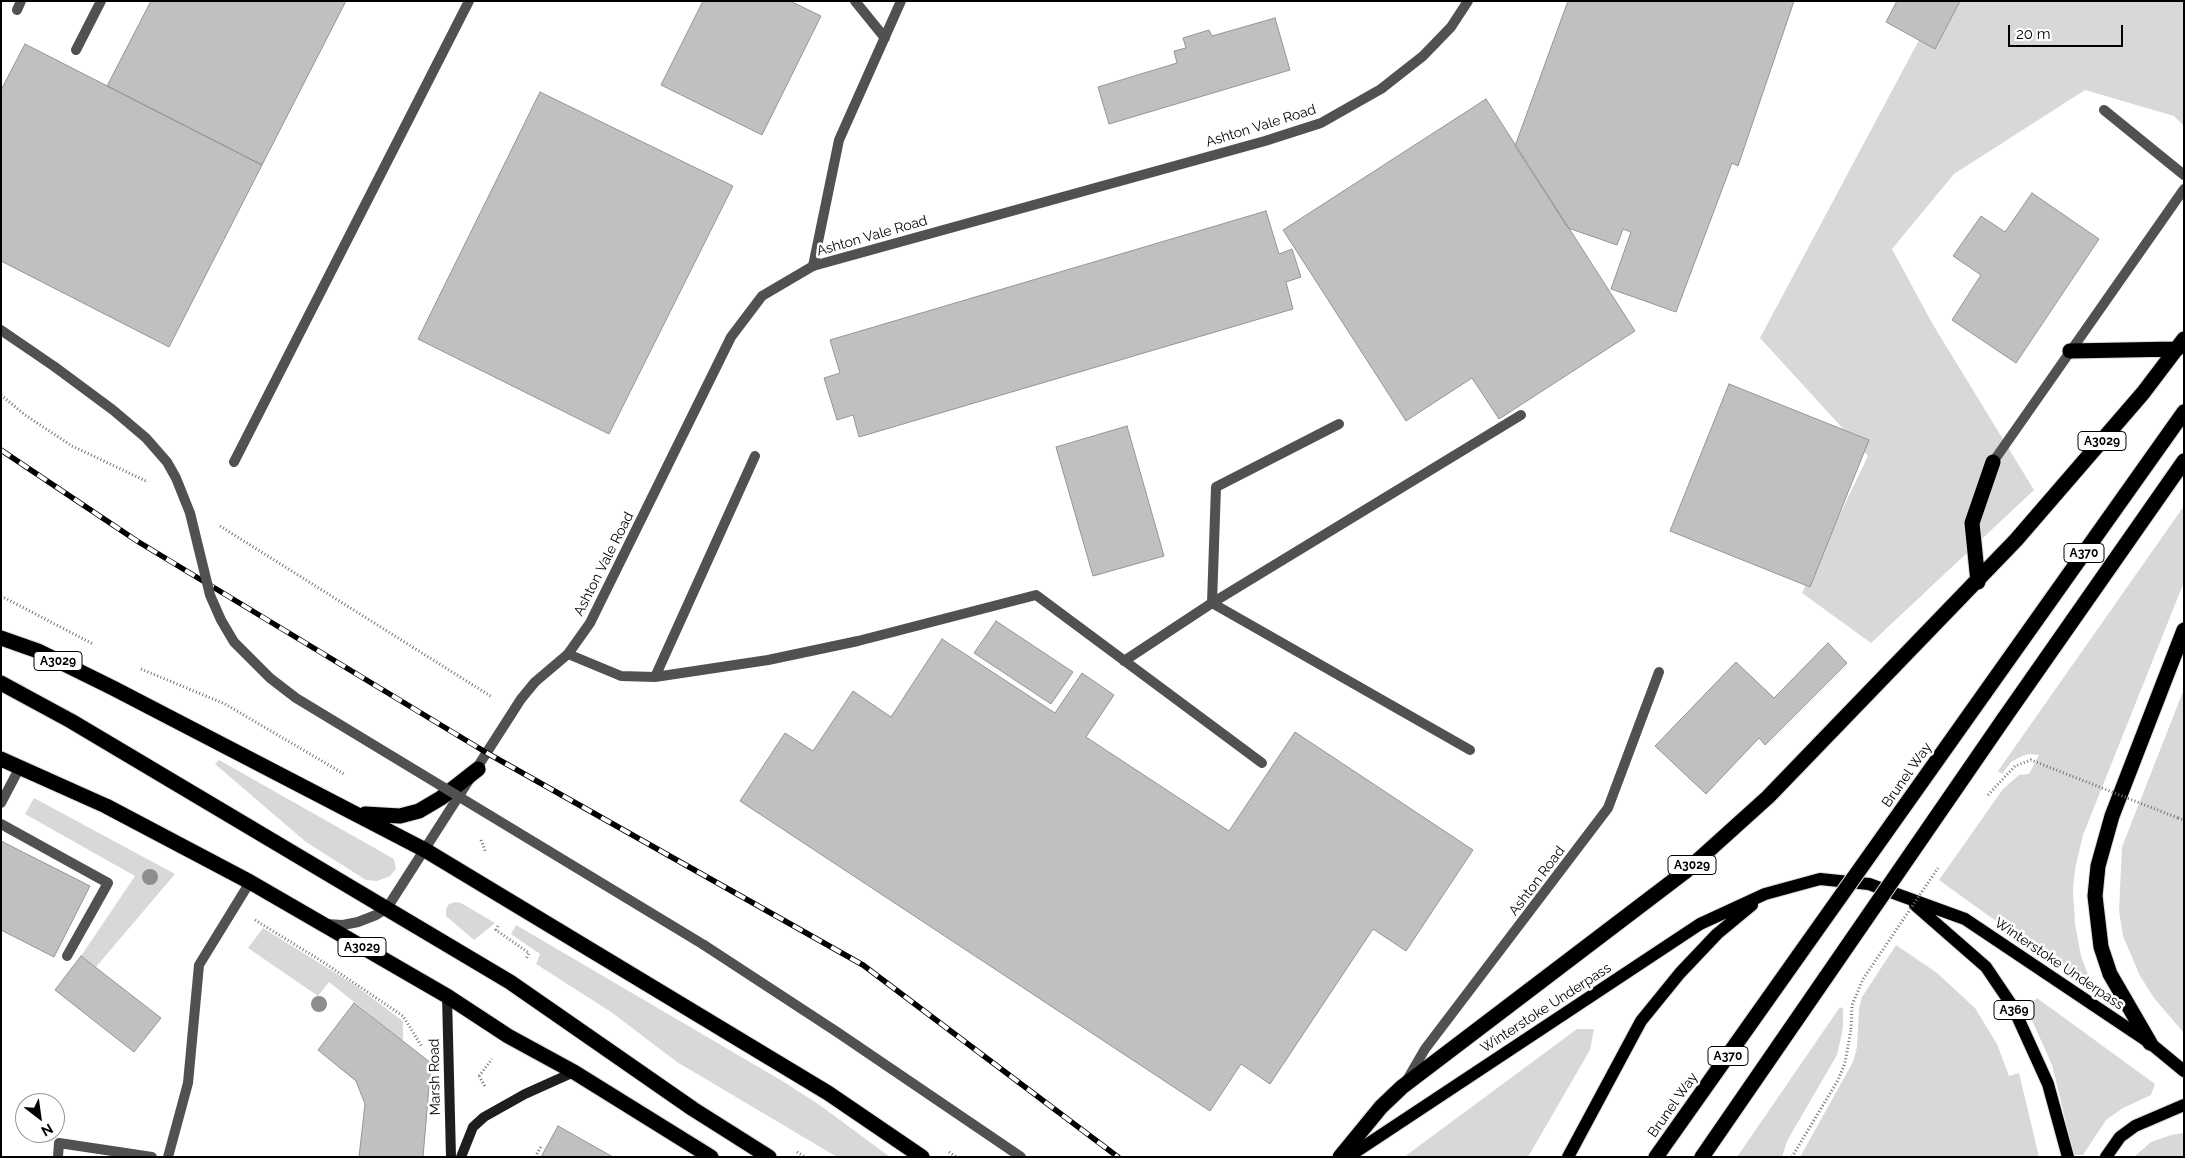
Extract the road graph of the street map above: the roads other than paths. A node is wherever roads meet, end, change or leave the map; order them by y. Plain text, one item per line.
1 (101, 1) edge
2 (469, 1) edge
3 (855, 1) edge
4 (901, 1) edge
5 (1468, 1) edge
6 (884, 38) junction
7 (76, 50) dead end
8 (2104, 110) dead end
9 (2184, 175) edge
10 (2184, 189) edge
11 (813, 266) junction
12 (1, 330) edge
13 (2180, 344) edge
14 (2070, 351) junction
15 (2184, 412) edge
16 (1521, 415) dead end
17 (1339, 424) dead end
18 (755, 456) dead end
19 (2184, 460) edge
20 (234, 462) dead end
21 (1994, 462) joint
22 (1978, 582) junction
23 (1212, 603) junction
24 (2184, 630) edge
25 (1, 638) edge
26 (568, 654) junction
27 (1124, 661) junction
28 (1658, 672) dead end
29 (655, 677) junction
30 (1, 683) edge
31 (1470, 750) dead end
32 (1, 759) edge
33 (1262, 763) dead end
34 (20, 767) junction
35 (478, 769) junction
36 (1, 803) edge
37 (353, 812) junction
38 (1, 824) edge
39 (425, 850) junction
40 (250, 882) junction
41 (1765, 894) junction
42 (1907, 898) junction
43 (387, 908) junction
44 (323, 924) junction
45 (68, 956) dead end
46 (447, 996) junction
47 (2150, 1043) junction
48 (2184, 1071) edge
49 (574, 1072) junction
50 (1402, 1087) junction
51 (2184, 1105) edge
52 (58, 1157) edge
53 (152, 1157) edge
54 (168, 1157) edge
55 (451, 1157) edge
56 (461, 1157) edge
57 (711, 1157) edge
58 (769, 1157) edge
59 (922, 1157) edge
60 (1021, 1157) edge
61 (1340, 1157) edge
62 (1348, 1157) edge
63 (1568, 1157) edge
64 (1656, 1157) edge
65 (1702, 1157) edge
66 (2068, 1157) edge
67 (2106, 1157) edge

1 - 7 street
2 - 20 street
3 - 6 street
4 - 6 street
5 - 11 street, Ashton Vale Road
6 - 11 street
8 - 9 street
10 - 14 street
11 - 26 street, Ashton Vale Road
12 - 60 street, bridge
13 - 14 highway
13 - 22 highway, A3029
14 - 21 street
15 - 64 highway, Brunel Way / A370, bridge
16 - 23 street
17 - 23 street
18 - 29 street
19 - 65 highway, A370, bridge
21 - 22 highway
22 - 50 highway, A3029
23 - 27 street
23 - 31 street
24 - 47 highway
25 - 37 highway, A3029
26 - 29 street
26 - 35 street, Ashton Vale Road
27 - 29 street
27 - 33 street
28 - 50 street, Ashton Road
30 - 43 highway
32 - 34 highway, A3029
34 - 36 street
34 - 40 highway, A3029
35 - 37 highway
35 - 39 street, Ashton Vale Road
37 - 39 highway, A3029
38 - 45 street
39 - 43 street, Ashton Vale Road
39 - 59 highway, A3029
40 - 44 highway, A3029
40 - 54 street
41 - 42 main road, Winterstoke Underpass
41 - 62 main road, Winterstoke Underpass
41 - 63 main road, Winterstoke Underpass
42 - 47 main road, Winterstoke Underpass
42 - 66 main road, Winterstoke Underpass / A369
43 - 44 street
43 - 58 highway
44 - 46 highway, A3029
46 - 49 highway, A3029
46 - 55 street, Marsh Road
47 - 48 main road, Winterstoke Underpass
49 - 56 street
49 - 57 highway, A3029
50 - 61 highway, A3029
51 - 67 main road
52 - 53 street

